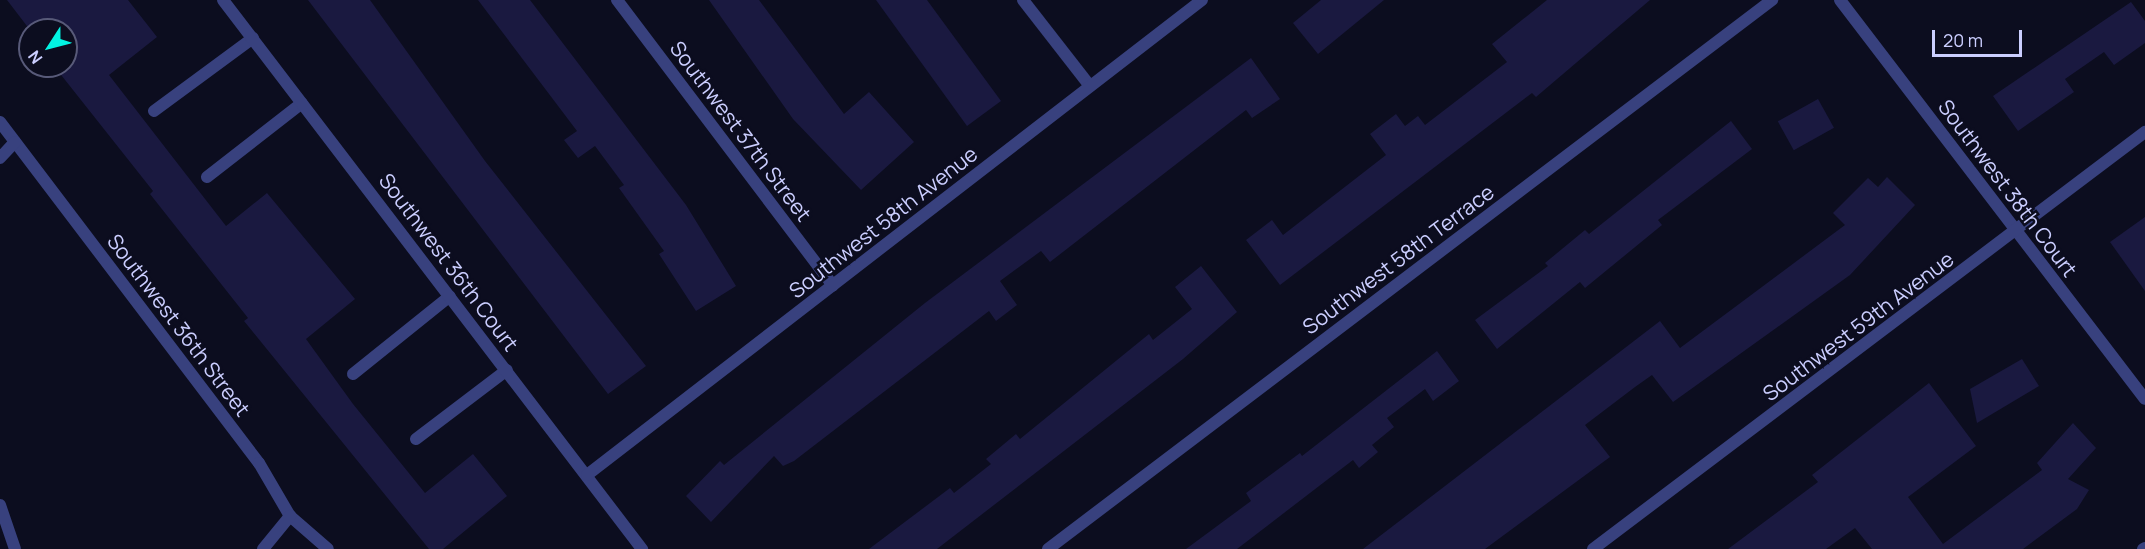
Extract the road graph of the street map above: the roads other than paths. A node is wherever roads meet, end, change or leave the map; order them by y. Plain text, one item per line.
1 (223, 0) edge
2 (617, 0) edge
3 (1023, 0) edge
4 (1202, 0) edge
5 (1772, 0) edge
6 (1840, 0) edge
7 (253, 38) junction
8 (1090, 86) junction
9 (302, 103) junction
10 (154, 111) dead end
11 (0, 122) edge
12 (2145, 132) edge
13 (15, 142) junction
14 (0, 158) edge
15 (207, 177) dead end
16 (2017, 230) junction
17 (833, 286) junction
18 (450, 296) junction
19 (507, 370) junction
20 (353, 374) dead end
21 (2145, 399) edge
22 (416, 439) dead end
23 (587, 475) junction
24 (0, 505) edge
25 (290, 516) junction
26 (15, 549) edge
27 (263, 549) edge
28 (328, 549) edge
29 (642, 549) edge
30 (1048, 549) edge
31 (1593, 549) edge

1 - 7 street, Southwest 36th Court
2 - 17 street, Southwest 37th Street
3 - 8 street
4 - 8 street, Southwest 58th Avenue
5 - 30 street, Southwest 58th Terrace
6 - 16 street, Southwest 38th Court
7 - 9 street, Southwest 36th Court
7 - 10 street
8 - 17 street, Southwest 58th Avenue
9 - 15 street
9 - 18 street, Southwest 36th Court
11 - 13 street, Southwest 36th Street
12 - 16 street, Southwest 59th Avenue
13 - 14 street
13 - 25 street, Southwest 36th Street
16 - 21 street, Southwest 38th Court
16 - 31 street, Southwest 59th Avenue
17 - 23 street, Southwest 58th Avenue
18 - 19 street, Southwest 36th Court
18 - 20 street
19 - 22 street
19 - 23 street, Southwest 36th Court
23 - 29 street, Southwest 36th Court
24 - 26 street
25 - 27 street
25 - 28 street, Southwest 36th Street

